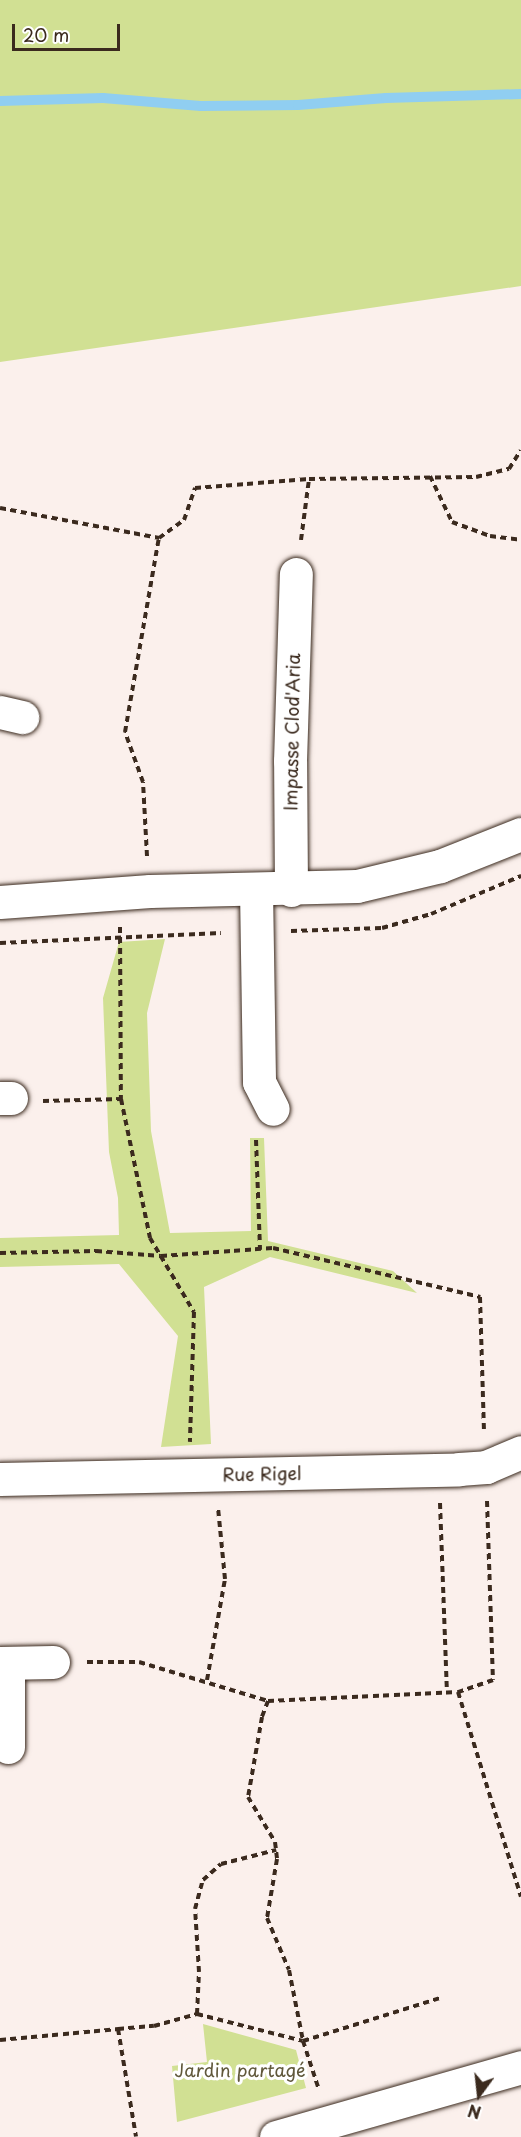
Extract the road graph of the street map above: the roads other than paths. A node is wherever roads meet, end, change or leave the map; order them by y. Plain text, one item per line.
1 (296, 574) road end
2 (521, 834) edge
3 (256, 889) junction
4 (291, 890) junction
5 (0, 902) edge
6 (273, 1109) road end
7 (521, 1452) edge
8 (0, 1479) edge
9 (53, 1662) road end
10 (4, 1663) edge
11 (8, 1748) dead end
12 (521, 2067) edge
13 (276, 2137) edge

1 - 4 street, Impasse Clod'Aria
2 - 4 street
3 - 4 street
3 - 5 street
3 - 6 street
7 - 8 street, Rue Rigel
9 - 10 street
10 - 11 street
12 - 13 street

